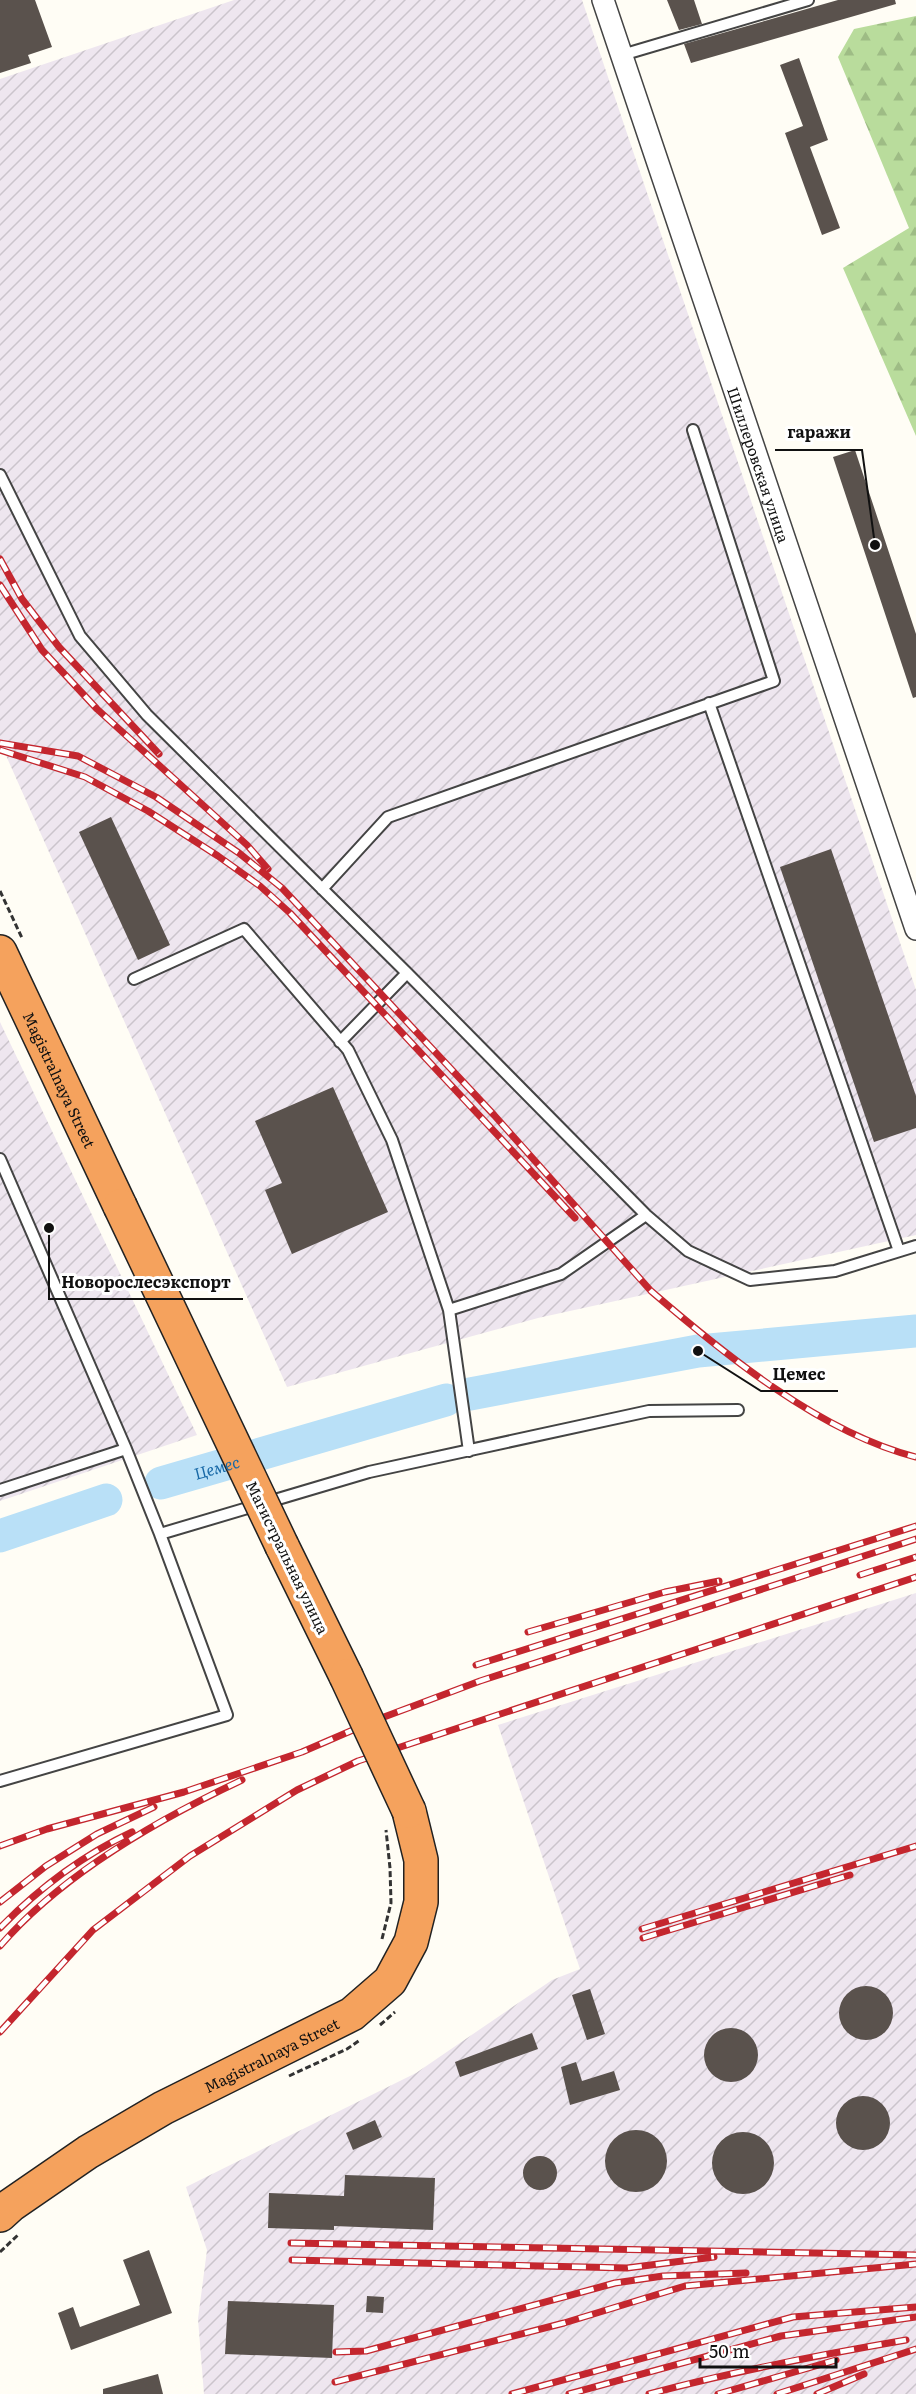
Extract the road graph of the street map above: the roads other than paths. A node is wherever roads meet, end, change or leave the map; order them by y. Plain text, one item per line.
1 (603, 0) edge
2 (808, 0) edge
3 (622, 55) junction
4 (693, 429) dead end
5 (0, 475) edge
6 (709, 704) junction
7 (322, 888) junction
8 (916, 930) edge
9 (0, 952) edge
10 (407, 973) junction
11 (134, 978) dead end
12 (340, 1042) junction
13 (0, 1159) edge
14 (120, 1206) joint
15 (646, 1215) junction
16 (916, 1246) edge
17 (899, 1251) junction
18 (449, 1310) junction
19 (738, 1410) dead end
20 (126, 1449) junction
21 (469, 1451) junction
22 (0, 1490) edge
23 (160, 1534) junction
24 (0, 1781) edge
25 (397, 1817) joint
26 (0, 2216) edge

1 - 3 street, Шиллеровская улица
2 - 3 lane
3 - 8 street, Шиллеровская улица
4 - 6 lane
5 - 7 lane
6 - 7 lane
6 - 17 lane
7 - 10 lane
9 - 14 highway, Magistralnaya Street
10 - 12 lane
10 - 15 lane
11 - 12 lane
12 - 18 lane
13 - 20 lane
14 - 25 highway, Магистральная улица, bridge
15 - 17 lane
15 - 18 lane
16 - 17 lane
18 - 21 lane
19 - 21 lane
20 - 22 lane
20 - 23 lane
21 - 23 lane
23 - 24 lane
25 - 26 highway, Magistralnaya Street

